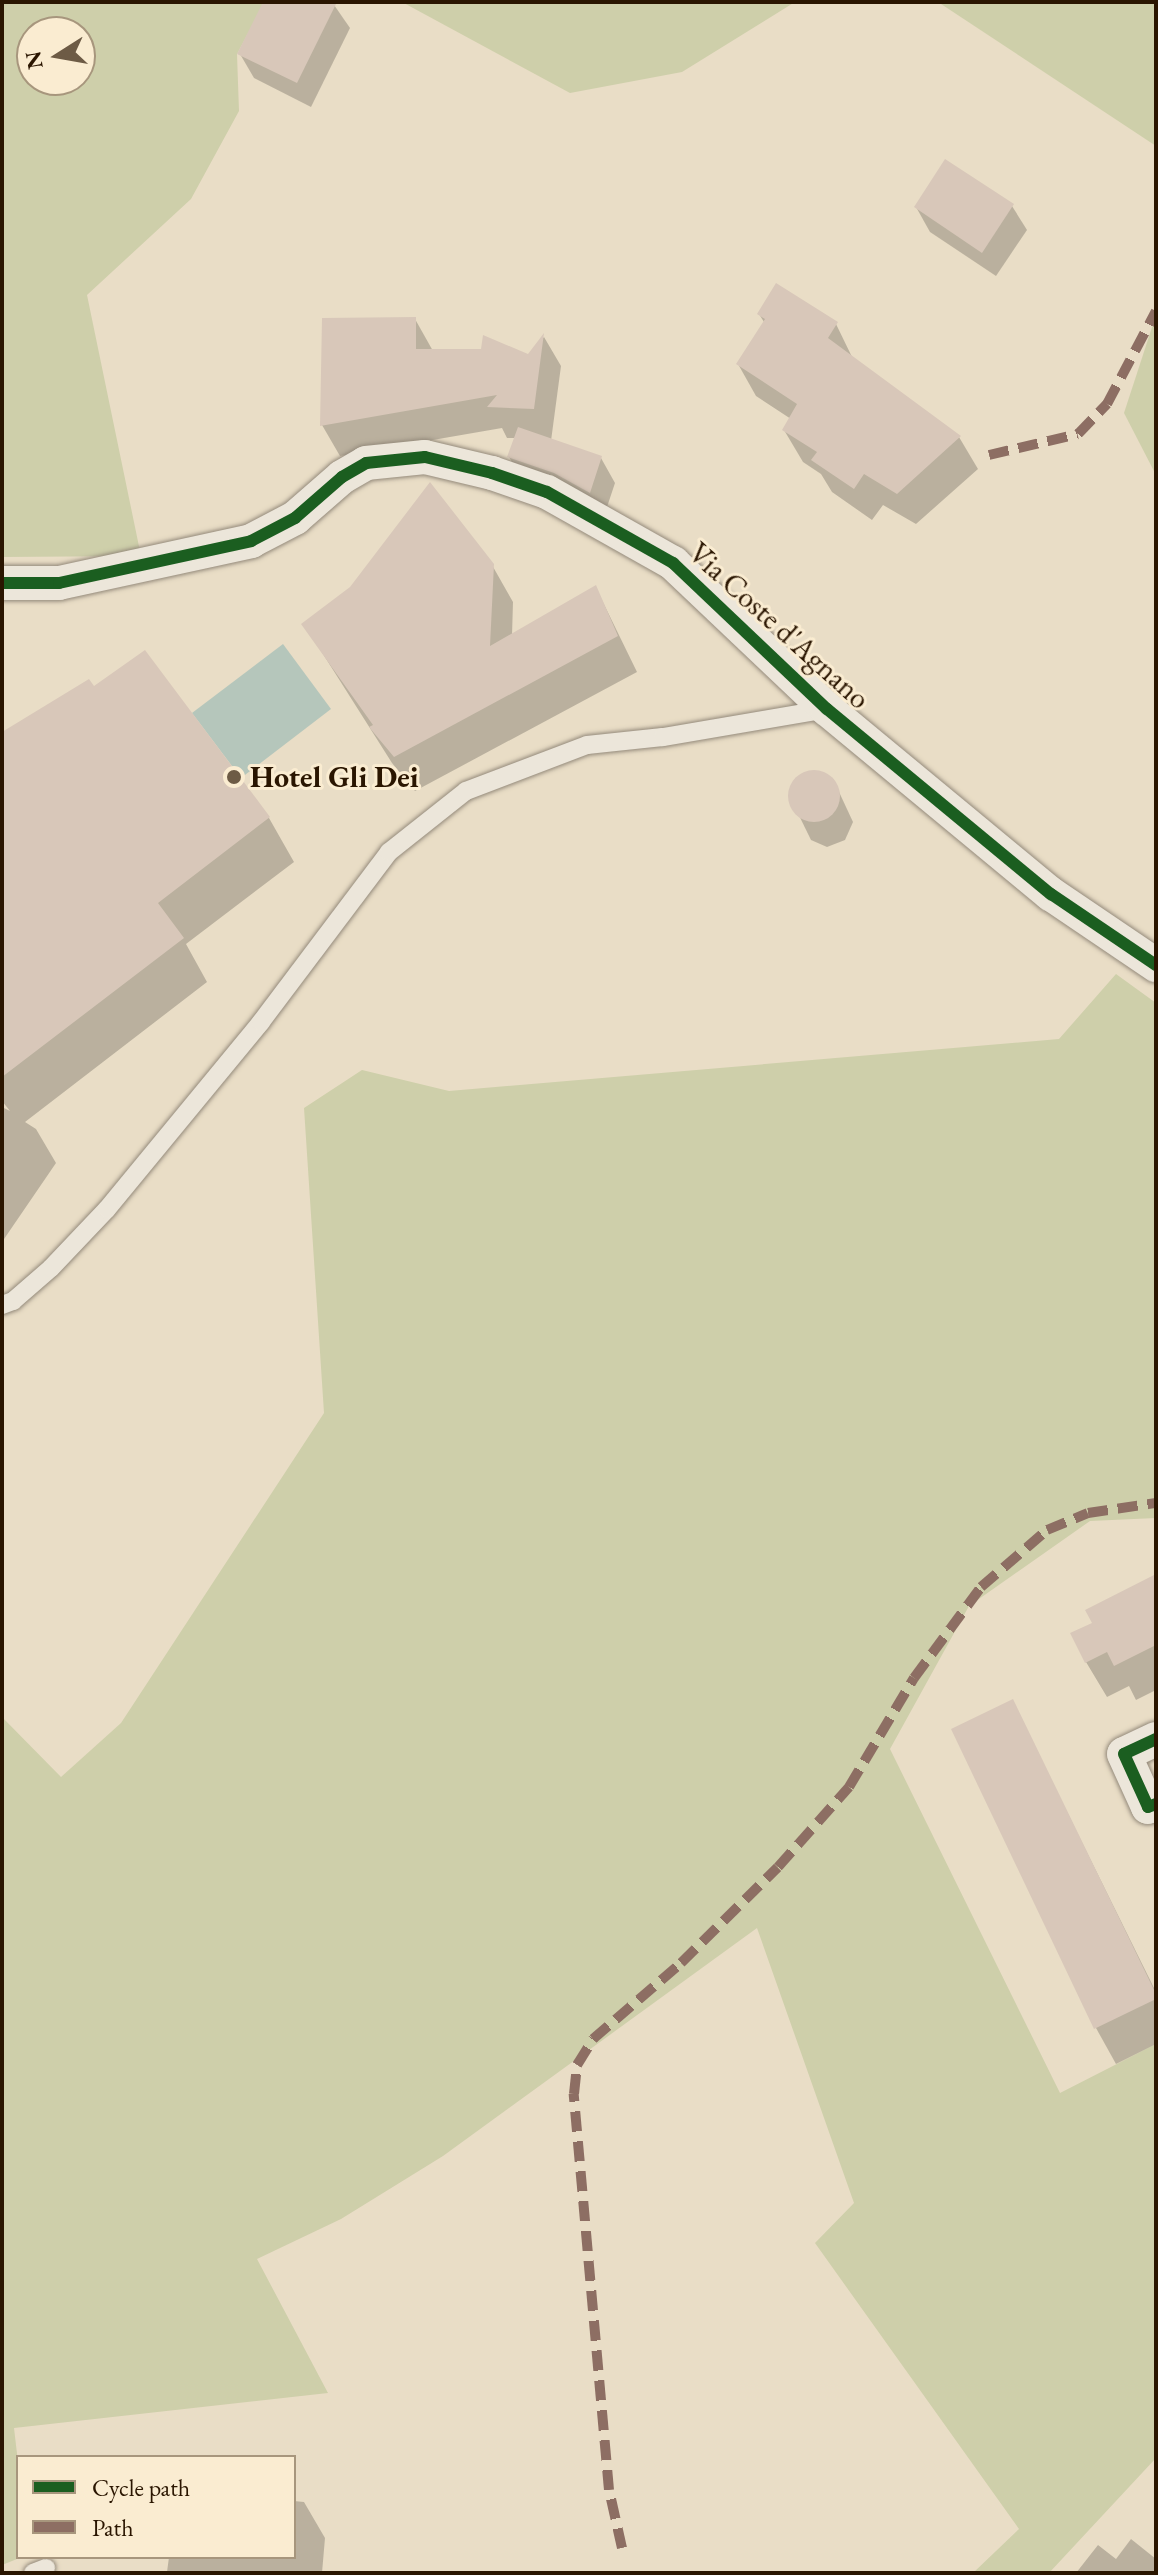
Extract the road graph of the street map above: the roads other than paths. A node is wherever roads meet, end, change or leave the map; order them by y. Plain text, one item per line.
1 (2, 583) edge
2 (827, 709) junction
3 (1156, 965) edge
4 (2, 1305) edge
5 (1156, 1739) edge
6 (1156, 1804) edge

1 - 2 street, Via Coste d'Agnano
2 - 3 street, Via Coste d'Agnano
2 - 4 lane
5 - 6 street

